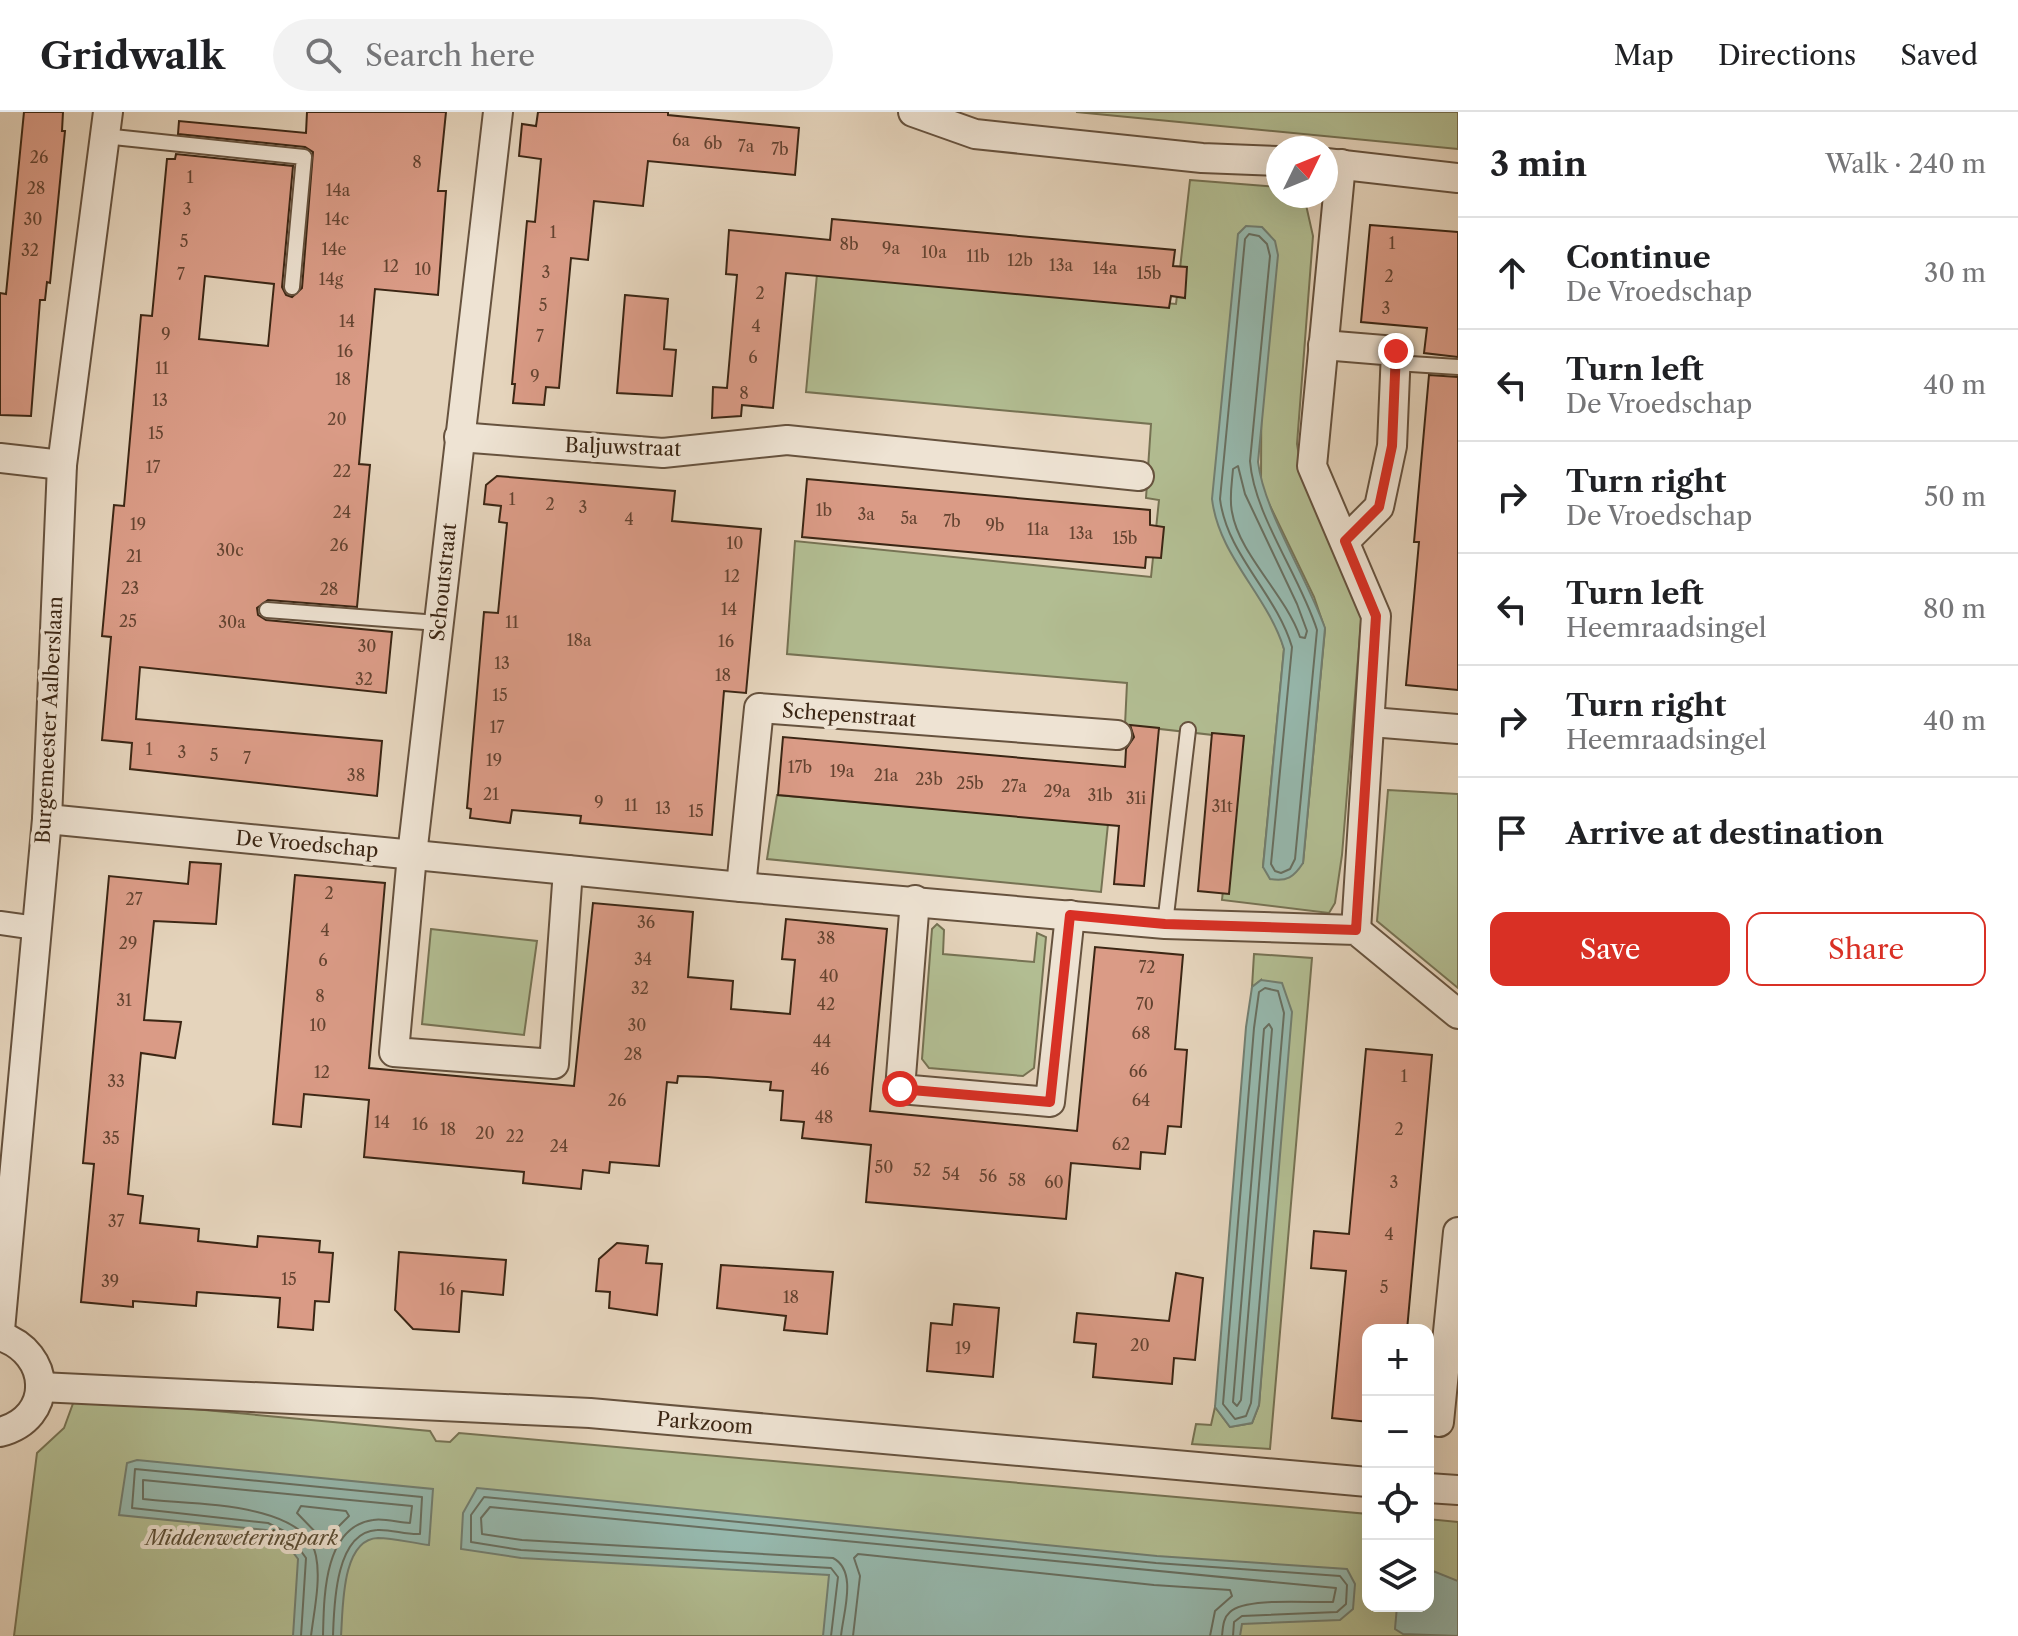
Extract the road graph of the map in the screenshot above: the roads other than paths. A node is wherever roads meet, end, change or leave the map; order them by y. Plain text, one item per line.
1 (498, 112) edge
2 (913, 112) edge
3 (978, 123) edge
4 (106, 124) edge
5 (1266, 161) edge
6 (1338, 164) edge
7 (1458, 178) edge
8 (1331, 208) edge
9 (292, 287) dead end
10 (1323, 345) junction
11 (1395, 363) junction
12 (1458, 367) edge
13 (459, 437) junction
14 (0, 458) edge
15 (62, 465) junction
16 (1139, 476) dead end
17 (1345, 541) junction
18 (267, 610) dead end
19 (438, 623) junction
20 (1371, 722) junction
21 (1458, 729) edge
22 (1188, 730) dead end
23 (1117, 735) dead end
24 (47, 819) junction
25 (412, 855) junction
26 (568, 870) junction
27 (741, 887) junction
28 (915, 900) junction
29 (1070, 915) junction
30 (0, 923) edge
31 (1165, 924) junction
32 (36, 928) junction
33 (1356, 930) junction
34 (1458, 1014) edge
35 (1458, 1232) edge
36 (1456, 1280) edge
37 (0, 1333) edge
38 (40, 1387) junction
39 (1439, 1422) dead end
40 (0, 1432) edge
41 (1362, 1481) edge
42 (1434, 1488) edge
43 (1458, 1490) edge

1 - 13 street, Schoutstraat
2 - 3 street
3 - 5 street
4 - 9 lane
4 - 15 street, Burgemeester Aalberslaan
6 - 7 street
8 - 10 street
10 - 11 street
10 - 17 street
11 - 12 lane
11 - 17 street
13 - 16 street, Baljuwstraat
13 - 19 street, Schoutstraat
14 - 15 street
15 - 24 street, Burgemeester Aalberslaan
17 - 20 street
18 - 19 lane
19 - 25 street, Schoutstraat
20 - 21 street
20 - 33 street
22 - 31 lane
23 - 27 street, Schepenstraat
24 - 25 street, De Vroedschap
24 - 32 street, Burgemeester Aalberslaan
25 - 26 street, De Vroedschap
25 - 26 street, Schoutstraat
26 - 27 street, De Vroedschap
27 - 28 street, De Vroedschap
28 - 29 street, De Vroedschap
28 - 29 street
29 - 31 street, De Vroedschap
30 - 32 street
31 - 33 street, De Vroedschap
32 - 37 street, Burgemeester Aalberslaan
33 - 34 street
35 - 36 street
36 - 39 street
37 - 38 street
38 - 40 street
38 - 41 street, Parkzoom
42 - 43 street

